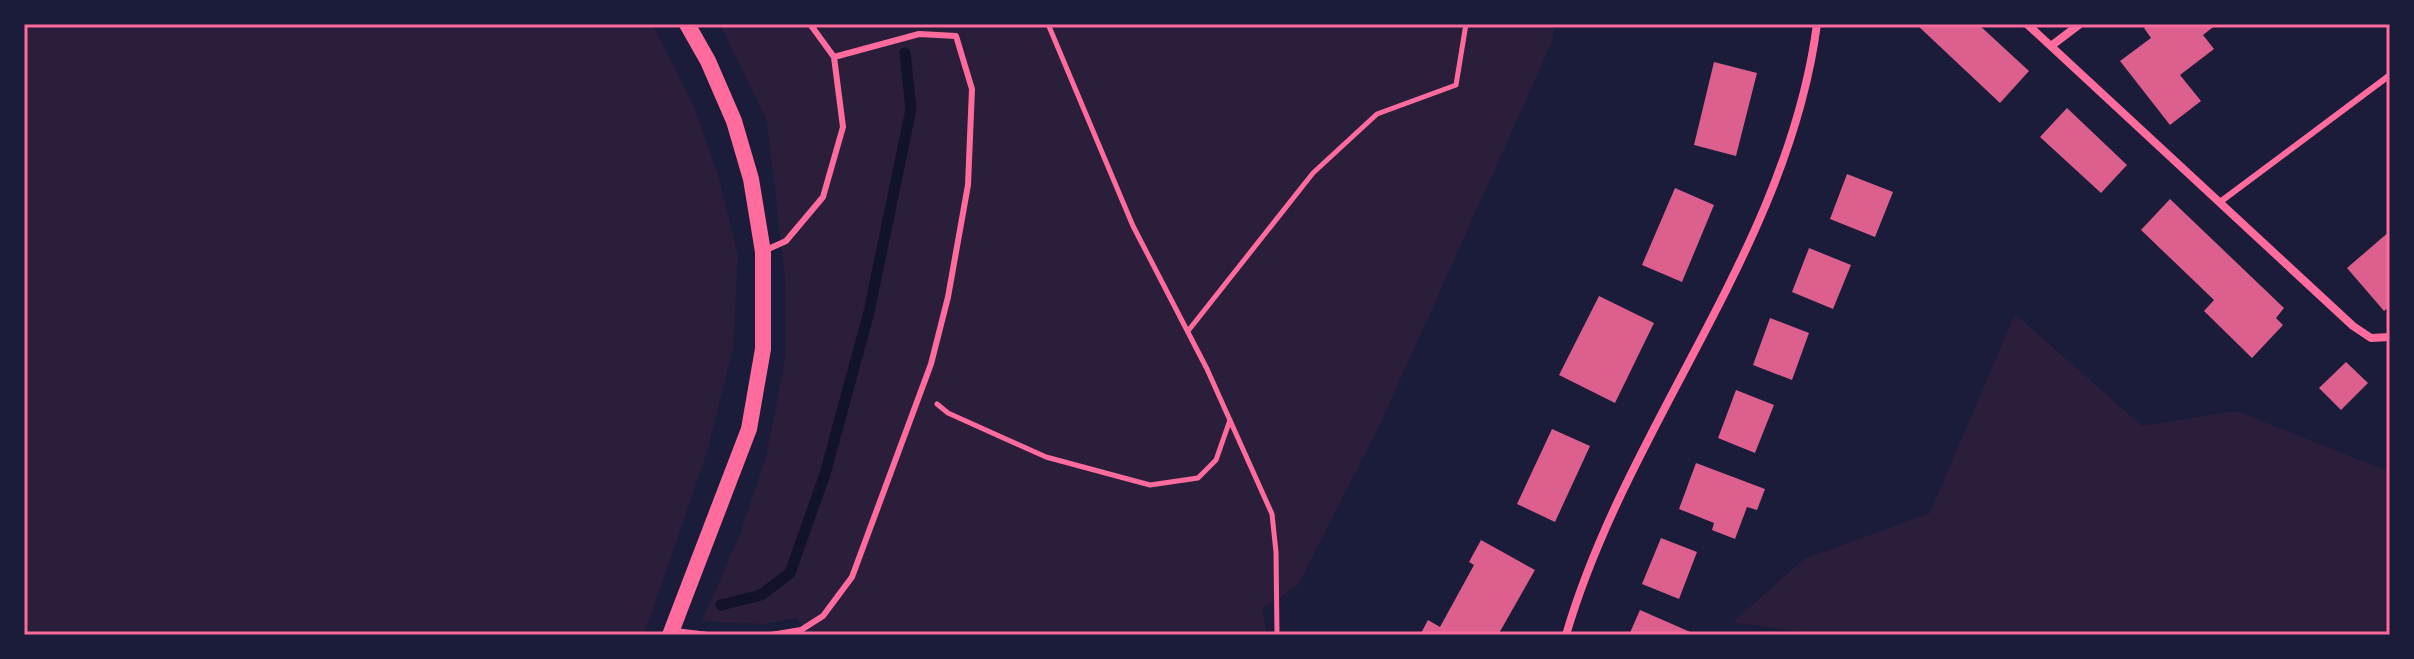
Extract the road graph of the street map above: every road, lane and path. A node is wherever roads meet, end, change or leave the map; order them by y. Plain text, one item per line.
1 (687, 24) edge
2 (810, 24) edge
3 (1048, 24) edge
4 (1466, 24) edge
5 (1817, 24) edge
6 (2027, 24) edge
7 (2080, 24) edge
8 (2051, 46) junction
9 (834, 57) junction
10 (2390, 75) edge
11 (2220, 202) junction
12 (763, 252) junction
13 (1187, 332) junction
14 (2390, 337) edge
15 (921, 390) junction
16 (1230, 420) junction
17 (671, 633) edge
18 (708, 635) edge
19 (771, 635) edge
20 (1277, 635) edge
21 (1566, 635) edge

1 - 12 main road
2 - 9 lane
3 - 13 path
4 - 13 path
5 - 21 street
6 - 8 street
7 - 8 street
8 - 11 street
9 - 12 lane
9 - 15 lane
10 - 11 lane
11 - 14 street
12 - 17 main road
13 - 16 path
15 - 16 path
15 - 19 lane
16 - 20 path
17 - 18 lane

